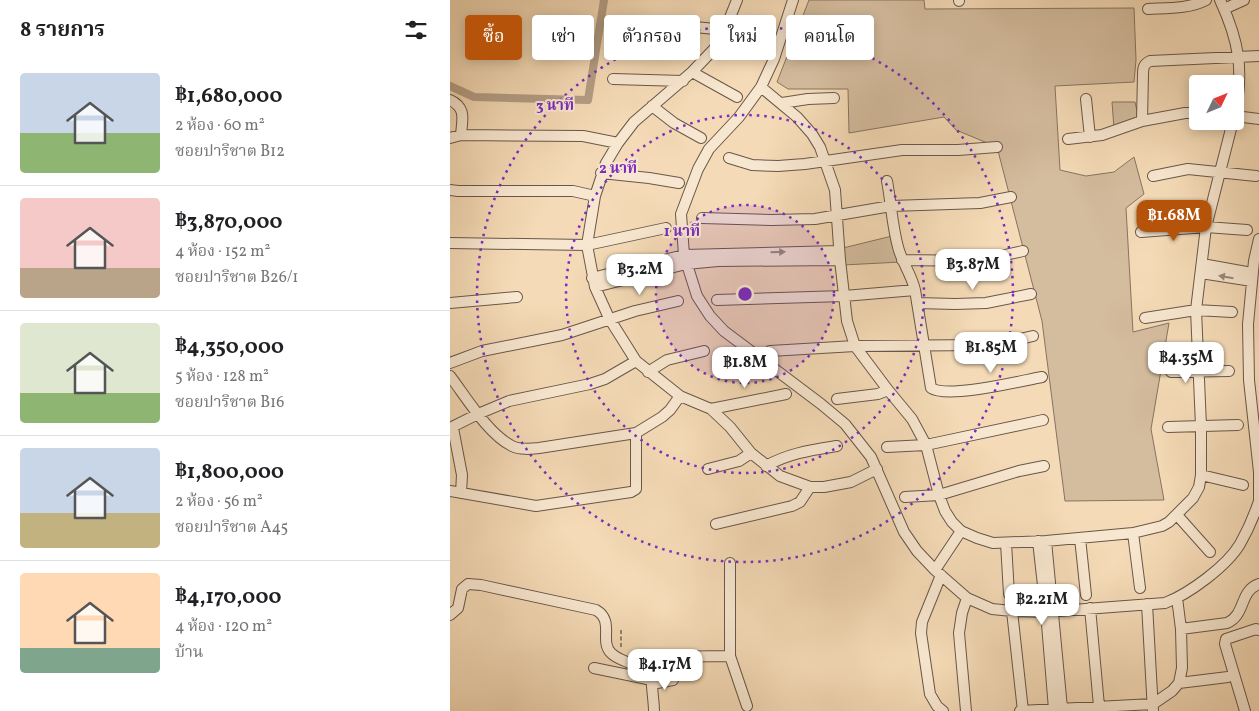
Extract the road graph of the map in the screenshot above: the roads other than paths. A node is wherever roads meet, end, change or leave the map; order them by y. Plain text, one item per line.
1 (737, 0) edge
2 (793, 0) edge
3 (1206, 0) edge
4 (1244, 0) edge
5 (1222, 4) edge
6 (1148, 9) dead end
7 (731, 15) edge
8 (710, 54) edge
9 (1259, 56) edge
10 (1239, 58) junction
11 (692, 72) junction
12 (1241, 75) edge
13 (613, 79) dead end
14 (683, 81) junction
15 (761, 87) junction
16 (737, 97) dead end
17 (834, 98) dead end
18 (1086, 99) dead end
19 (450, 100) edge
20 (782, 103) junction
21 (652, 106) junction
22 (1189, 113) edge
23 (1244, 116) edge
24 (1259, 119) edge
25 (1142, 121) junction
26 (1231, 130) edge
27 (461, 135) junction
28 (1090, 137) junction
29 (450, 138) edge
30 (700, 138) dead end
31 (1068, 140) dead end
32 (618, 143) junction
33 (997, 147) dead end
34 (729, 158) dead end
35 (825, 162) junction
36 (1220, 172) junction
37 (601, 173) junction
38 (1153, 176) dead end
39 (1256, 176) dead end
40 (887, 181) dead end
41 (679, 183) dead end
42 (450, 190) edge
43 (595, 196) junction
44 (1011, 198) dead end
45 (891, 206) junction
46 (836, 216) junction
47 (702, 218) dead end
48 (1206, 227) junction
49 (666, 228) dead end
50 (1247, 230) dead end
51 (1141, 232) dead end
52 (1259, 239) edge
53 (450, 243) edge
54 (587, 245) junction
55 (1023, 251) dead end
56 (839, 255) junction
57 (685, 259) junction
58 (902, 260) junction
59 (1256, 261) edge
60 (1201, 268) junction
61 (594, 283) junction
62 (1254, 284) edge
63 (915, 290) junction
64 (1031, 294) dead end
65 (844, 296) junction
66 (517, 297) dead end
67 (678, 300) dead end
68 (717, 300) dead end
69 (917, 302) junction
70 (450, 303) edge
71 (1196, 310) junction
72 (1232, 312) dead end
73 (609, 318) junction
74 (1145, 318) dead end
75 (1033, 336) dead end
76 (925, 345) junction
77 (855, 346) junction
78 (704, 351) dead end
79 (770, 351) dead end
80 (636, 361) junction
81 (450, 363) edge
82 (1199, 370) junction
83 (1229, 371) dead end
84 (648, 372) junction
85 (1171, 372) dead end
86 (450, 376) edge
87 (1042, 377) dead end
88 (888, 390) junction
89 (786, 394) dead end
90 (680, 396) junction
91 (837, 399) dead end
92 (711, 409) junction
93 (478, 414) junction
94 (1043, 420) dead end
95 (1238, 425) dead end
96 (1201, 426) junction
97 (1168, 427) dead end
98 (451, 428) edge
99 (636, 433) junction
100 (926, 445) junction
101 (837, 446) dead end
102 (887, 447) dead end
103 (751, 452) junction
104 (766, 466) junction
105 (1044, 466) dead end
106 (708, 469) dead end
107 (878, 469) junction
108 (1201, 475) junction
109 (1243, 485) dead end
110 (810, 487) junction
111 (450, 491) edge
112 (461, 493) junction
113 (939, 494) junction
114 (906, 497) dead end
115 (1259, 500) edge
116 (1177, 515) junction
117 (716, 524) dead end
118 (961, 531) junction
119 (1133, 533) junction
120 (1080, 538) junction
121 (1042, 541) junction
122 (1006, 543) junction
123 (1210, 552) dead end
124 (730, 563) dead end
125 (938, 572) junction
126 (1259, 584) edge
127 (1140, 588) dead end
128 (1009, 594) dead end
129 (1086, 595) dead end
130 (967, 598) junction
131 (1177, 598) junction
132 (1147, 604) junction
133 (1090, 608) junction
134 (1012, 611) junction
135 (1050, 612) junction
136 (450, 615) edge
137 (1181, 629) junction
138 (1259, 630) edge
139 (730, 656) junction
140 (594, 668) dead end
141 (651, 676) junction
142 (1228, 677) dead end
143 (673, 680) dead end
144 (1179, 683) junction
145 (747, 706) dead end
146 (1099, 706) junction
147 (1153, 707) edge
148 (1058, 708) junction
149 (654, 711) edge
150 (942, 711) edge
151 (966, 711) edge
152 (1022, 711) edge
153 (1245, 711) edge

1 - 7 street
2 - 15 street
3 - 6 street
4 - 5 street
5 - 10 street
8 - 11 street
9 - 10 street
10 - 12 street
10 - 25 street
11 - 14 street
11 - 16 street
13 - 14 street
14 - 21 street
15 - 20 street
15 - 57 street
17 - 20 street
18 - 28 street
19 - 27 street
20 - 35 street
21 - 30 street
21 - 32 street
22 - 25 street
23 - 24 street
25 - 28 street
26 - 36 street
27 - 29 street
27 - 32 street
28 - 31 street
32 - 37 street
33 - 35 street
34 - 35 street
35 - 46 street
36 - 38 street
36 - 39 street
36 - 48 street
37 - 41 street
37 - 43 street
40 - 45 street
42 - 43 street
43 - 54 street
44 - 45 street
45 - 46 street
45 - 58 street
46 - 47 street
46 - 56 street
48 - 50 street
48 - 51 street
48 - 60 street
49 - 54 street
52 - 59 street
53 - 54 street
54 - 61 street
55 - 58 street
56 - 57 street
56 - 65 street
57 - 61 street
57 - 107 street
58 - 63 street
59 - 62 street
60 - 62 street
60 - 71 street
61 - 73 street
62 - 115 street
63 - 65 street
63 - 69 street
64 - 69 street
65 - 68 street
65 - 77 street
66 - 70 street
67 - 73 street
69 - 76 street
71 - 72 street
71 - 74 street
71 - 82 street
73 - 80 street
73 - 81 street
75 - 76 street
76 - 77 street
76 - 87 street
77 - 79 street
77 - 88 street
78 - 84 street
80 - 84 street
80 - 93 street
82 - 83 street
82 - 85 street
82 - 96 street
84 - 90 street
86 - 93 street
88 - 91 street
88 - 100 street
89 - 92 street
90 - 92 street
90 - 99 street
92 - 103 street
93 - 98 street
93 - 99 street
94 - 100 street
95 - 96 street
96 - 97 street
96 - 108 street
98 - 112 street
99 - 112 street
100 - 102 street
100 - 113 street
101 - 104 street
103 - 104 street
103 - 106 street
104 - 110 street
105 - 113 street
107 - 110 street
107 - 125 street
108 - 109 street
108 - 116 street
110 - 117 street
111 - 112 street
113 - 114 street
113 - 118 street
115 - 131 street
116 - 119 street
116 - 123 street
118 - 122 street
118 - 125 street
119 - 120 street
119 - 127 street
120 - 121 street
120 - 129 street
121 - 122 street
121 - 135 street
122 - 128 street
124 - 139 street
125 - 130 street
125 - 150 street
126 - 137 street
130 - 134 street
130 - 151 street
131 - 132 street
131 - 137 street
132 - 133 street
132 - 147 street
133 - 135 street
133 - 146 street
134 - 135 street
134 - 152 street
135 - 148 street
136 - 141 street
137 - 144 street
138 - 153 street
139 - 141 street
139 - 145 street
140 - 141 street
141 - 143 street
141 - 149 street
142 - 144 street
144 - 147 street
146 - 147 street
146 - 148 street
148 - 152 street

